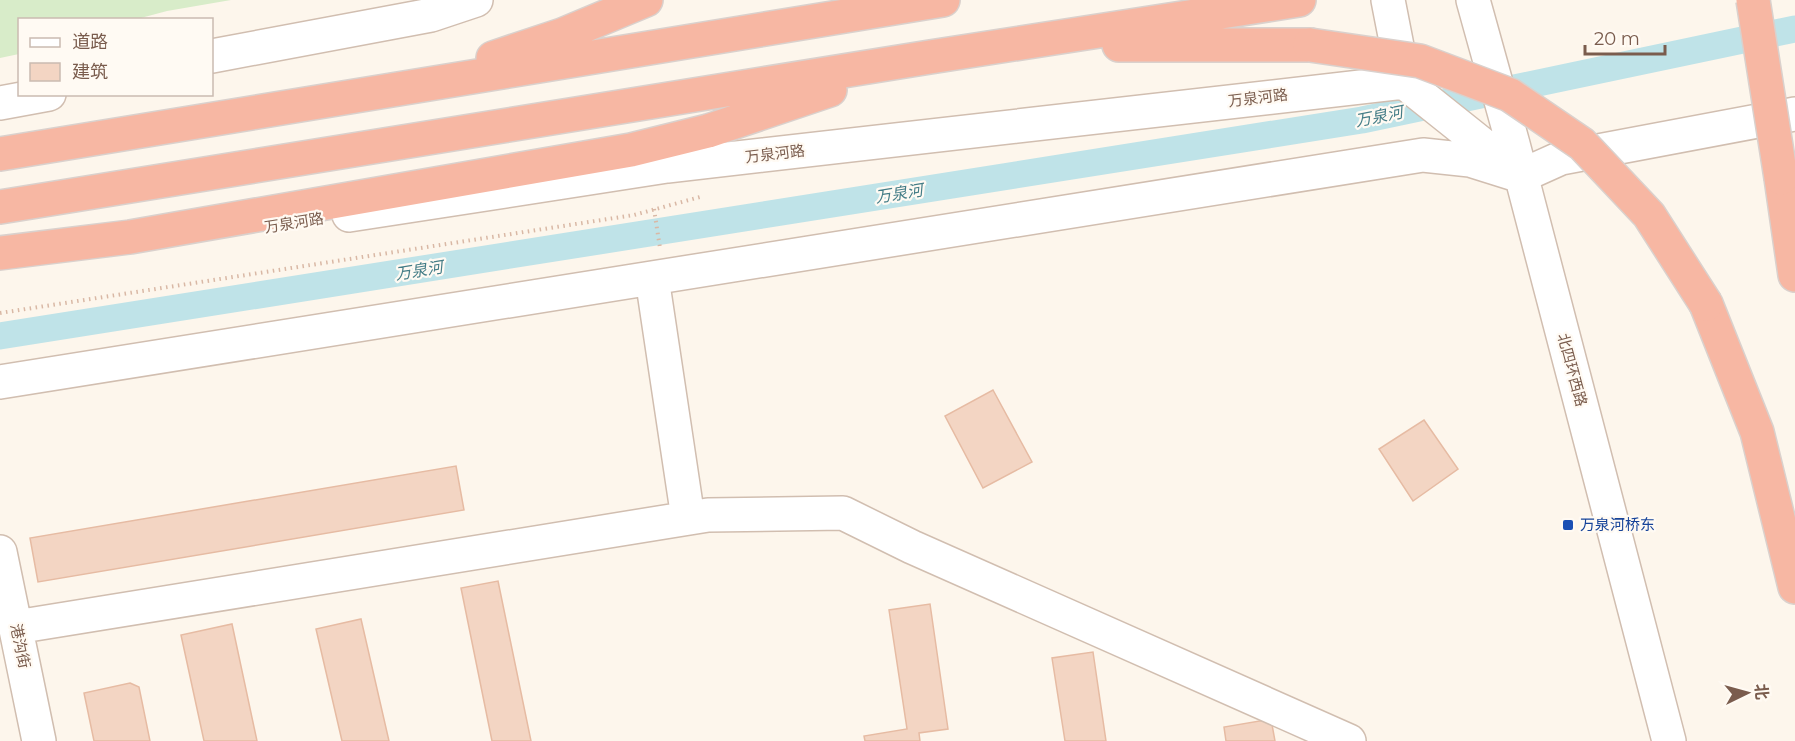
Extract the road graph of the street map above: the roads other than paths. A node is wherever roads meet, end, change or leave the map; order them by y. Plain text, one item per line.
1 (476, 0) edge
2 (646, 0) edge
3 (943, 0) edge
4 (1299, 0) edge
5 (1388, 0) edge
6 (1473, 0) edge
7 (1753, 0) edge
8 (1003, 46) junction
9 (213, 56) edge
10 (930, 57) junction
11 (1404, 82) junction
12 (404, 88) junction
13 (38, 96) edge
14 (0, 103) edge
15 (1795, 114) edge
16 (0, 154) edge
17 (1521, 176) junction
18 (0, 207) edge
19 (0, 253) edge
20 (0, 268) edge
21 (1795, 275) edge
22 (658, 277) junction
23 (0, 382) edge
24 (688, 518) junction
25 (0, 552) edge
26 (1795, 587) edge
27 (16, 627) junction
28 (39, 741) edge
29 (1349, 741) edge
30 (1669, 741) edge

1 - 9 street
2 - 12 highway
3 - 12 highway
4 - 8 highway
5 - 11 street
6 - 17 street, 北四环西路
7 - 21 highway, bridge
8 - 10 highway
8 - 26 highway, bridge
10 - 18 highway
10 - 19 highway
11 - 17 street
11 - 20 street, 万泉河路
12 - 16 highway
13 - 14 street
15 - 17 street
17 - 22 street
17 - 30 street, 北四环西路
22 - 23 street
22 - 24 street
24 - 27 street
24 - 29 street
25 - 27 street, 港沟街
27 - 28 street, 港沟街

